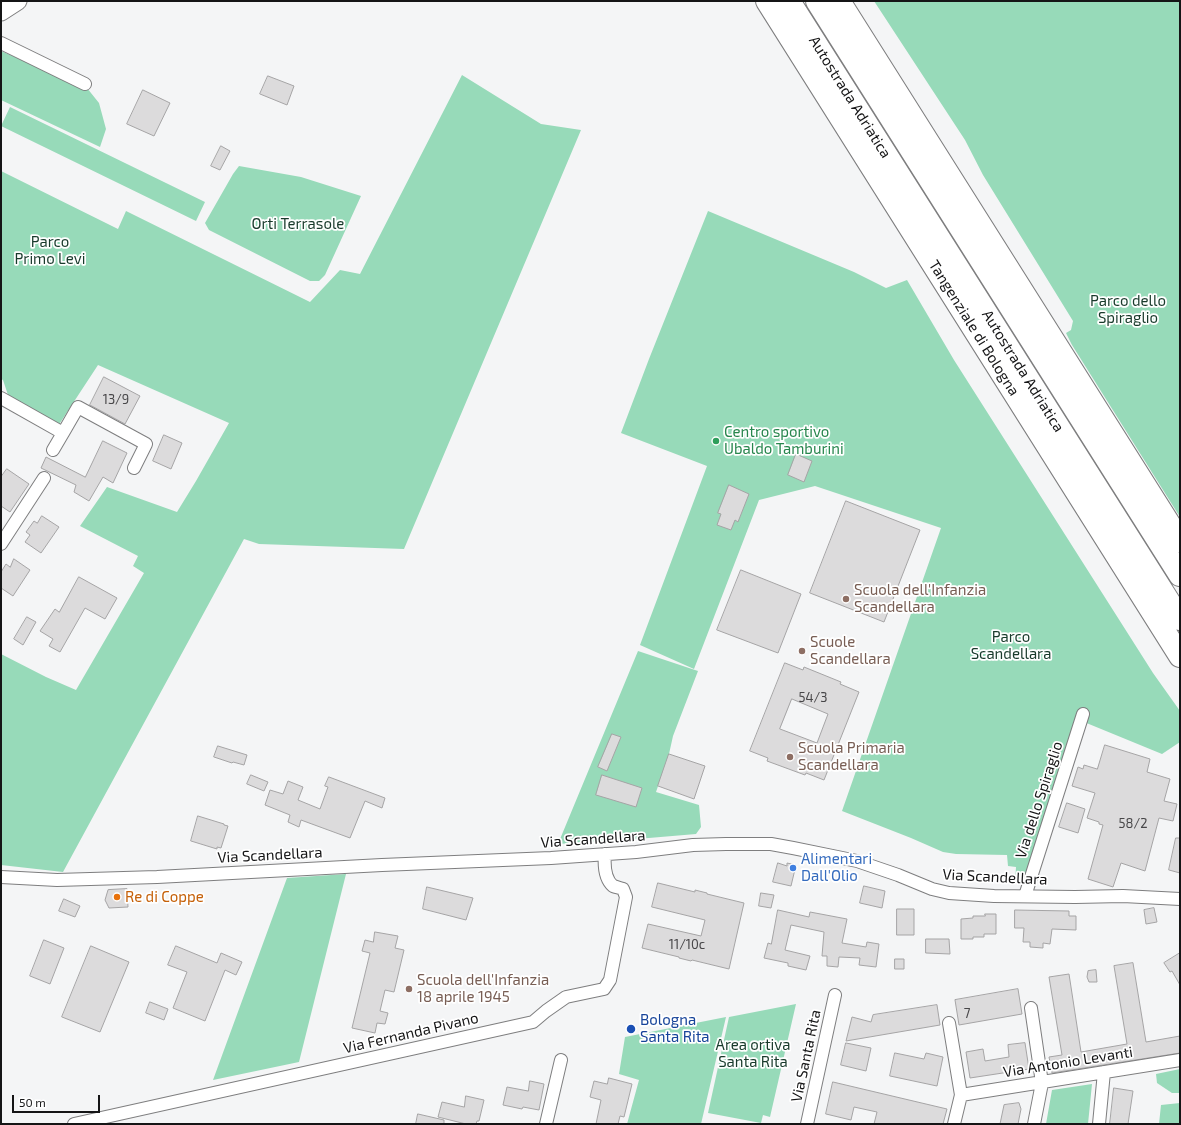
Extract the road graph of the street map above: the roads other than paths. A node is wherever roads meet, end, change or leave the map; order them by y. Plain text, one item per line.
1 (18, 1) edge
2 (768, 1) edge
3 (789, 1) edge
4 (817, 1) edge
5 (839, 1) edge
6 (1, 12) edge
7 (1, 43) edge
8 (85, 84) dead end
9 (1, 398) edge
10 (63, 433) junction
11 (54, 450) dead end
12 (134, 468) dead end
13 (44, 478) dead end
14 (1180, 541) edge
15 (1, 544) edge
16 (1180, 575) edge
17 (1180, 620) edge
18 (1180, 656) edge
19 (1083, 714) dead end
20 (605, 854) junction
21 (1, 877) edge
22 (1025, 896) junction
23 (1180, 899) edge
24 (835, 995) dead end
25 (1031, 1008) dead end
26 (949, 1024) dead end
27 (561, 1060) dead end
28 (1180, 1060) edge
29 (1104, 1072) junction
30 (1042, 1083) junction
31 (960, 1095) junction
32 (74, 1124) edge
33 (546, 1124) edge
34 (807, 1124) edge
35 (954, 1124) edge
36 (1034, 1124) edge
37 (1099, 1124) edge

1 - 6 street
2 - 18 highway, Tangenziale di Bologna
3 - 17 highway, Autostrada Adriatica
4 - 16 highway, Autostrada Adriatica
5 - 14 highway
7 - 8 street
9 - 10 street
10 - 11 street
10 - 12 street
13 - 15 street
19 - 22 street, Via dello Spiraglio
20 - 21 street, Via Scandellara
20 - 22 street, Via Scandellara
20 - 32 street, Via Fernanda Pivano
22 - 23 street, Via Scandellara
24 - 34 street, Via Santa Rita
25 - 30 street
26 - 31 street
27 - 33 street
28 - 29 street, Via Antonio Levanti
29 - 30 street, Via Antonio Levanti
29 - 37 street
30 - 31 street, Via Antonio Levanti
30 - 36 street
31 - 35 street

